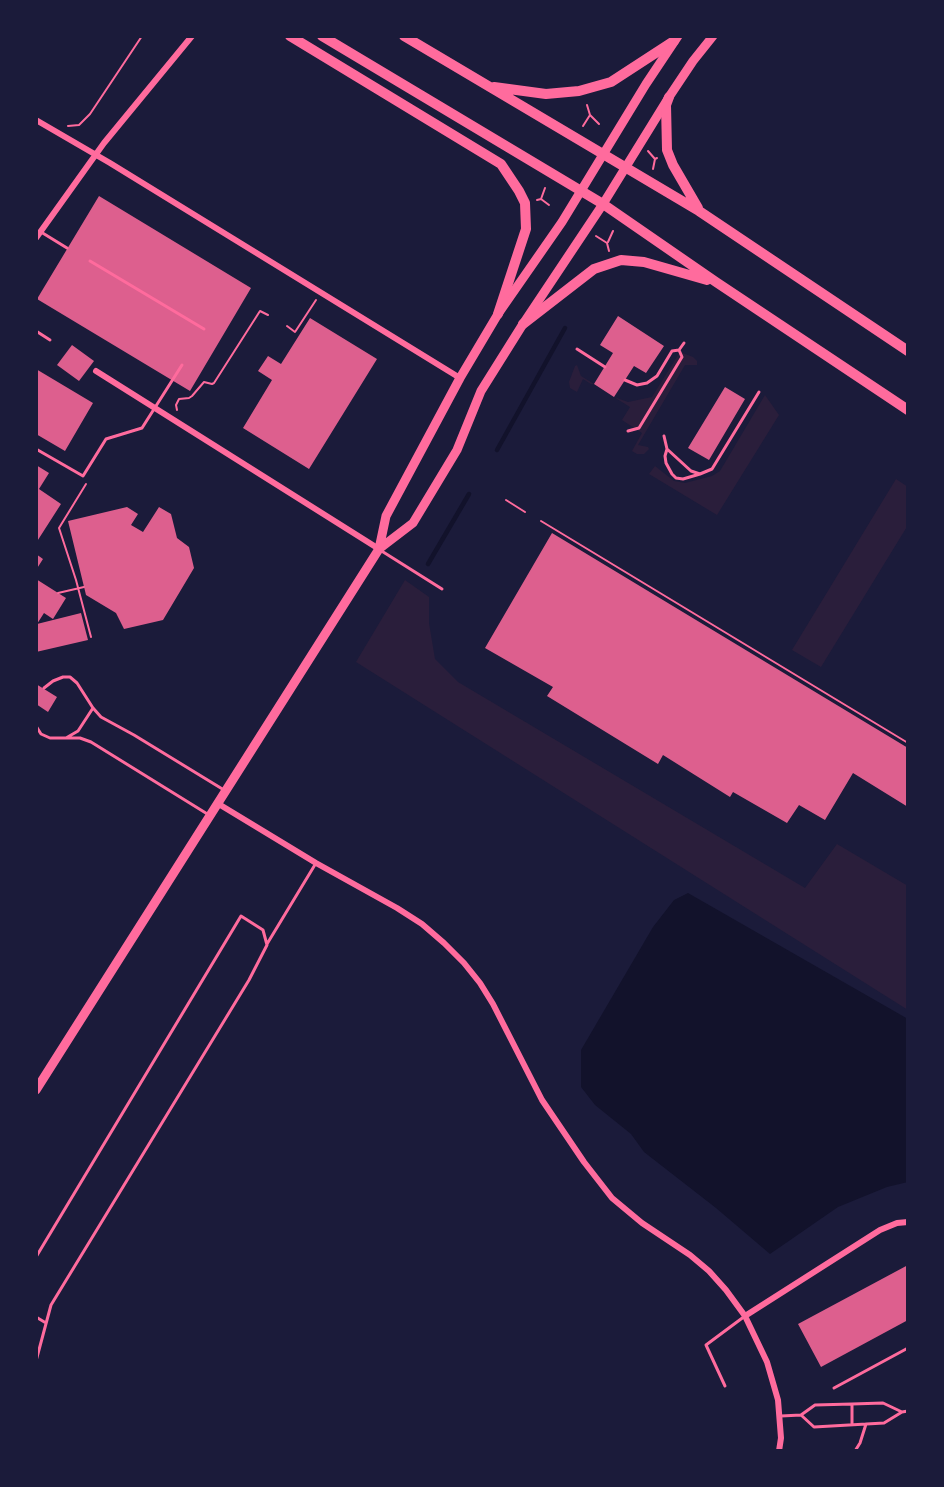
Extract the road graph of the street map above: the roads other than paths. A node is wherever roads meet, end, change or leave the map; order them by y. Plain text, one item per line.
1 (192, 36) edge
2 (290, 36) edge
3 (322, 36) edge
4 (404, 36) edge
5 (713, 36) edge
6 (676, 38) edge
7 (489, 86) junction
8 (669, 97) junction
9 (36, 121) edge
10 (96, 154) junction
11 (603, 154) junction
12 (626, 166) junction
13 (581, 192) junction
14 (603, 204) junction
15 (699, 211) junction
16 (41, 232) junction
17 (36, 238) edge
18 (68, 248) dead end
19 (90, 261) dead end
20 (716, 282) junction
21 (498, 314) junction
22 (523, 324) junction
23 (204, 329) dead end
24 (36, 331) edge
25 (50, 340) dead end
26 (684, 343) dead end
27 (577, 349) dead end
28 (679, 350) junction
29 (908, 351) edge
30 (182, 365) dead end
31 (604, 367) dead end
32 (96, 371) dead end
33 (460, 378) junction
34 (625, 380) dead end
35 (759, 392) dead end
36 (155, 408) junction
37 (908, 410) edge
38 (628, 431) dead end
39 (664, 436) dead end
40 (36, 449) edge
41 (667, 449) junction
42 (700, 474) junction
43 (379, 549) junction
44 (442, 590) dead end
45 (44, 688) dead end
46 (93, 708) junction
47 (36, 726) edge
48 (64, 738) junction
49 (225, 791) junction
50 (218, 803) junction
51 (210, 815) junction
52 (316, 863) junction
53 (267, 945) junction
54 (36, 1090) edge
55 (908, 1222) edge
56 (36, 1257) edge
57 (745, 1316) junction
58 (36, 1317) edge
59 (46, 1323) junction
60 (908, 1348) edge
61 (36, 1361) edge
62 (725, 1386) dead end
63 (834, 1388) dead end
64 (852, 1404) junction
65 (908, 1411) edge
66 (902, 1412) junction
67 (801, 1415) junction
68 (780, 1416) junction
69 (866, 1424) junction
70 (852, 1425) junction
71 (780, 1451) edge
72 (855, 1451) edge

1 - 10 street
2 - 21 main road
3 - 13 main road
4 - 7 main road
5 - 8 main road
6 - 7 main road
6 - 11 main road
7 - 11 main road
8 - 12 main road
8 - 15 main road
9 - 10 street
10 - 16 street
10 - 33 street
11 - 12 main road
11 - 13 main road
12 - 14 main road
12 - 15 main road
13 - 14 main road
13 - 21 main road
14 - 20 main road
14 - 22 main road
15 - 29 main road
16 - 17 street
16 - 18 lane
19 - 23 lane
20 - 22 main road
20 - 37 main road
21 - 33 main road
22 - 43 main road
24 - 25 lane
26 - 28 lane
27 - 31 lane
28 - 34 lane
28 - 38 lane
30 - 36 lane
32 - 36 street
33 - 43 main road
35 - 42 lane
36 - 40 lane
36 - 43 street
39 - 41 lane
41 - 42 lane
41 - 42 lane
43 - 44 lane
43 - 49 main road
45 - 46 lane
46 - 48 lane
46 - 49 lane
47 - 48 lane
48 - 51 lane
49 - 50 main road
50 - 51 main road
50 - 52 street
51 - 54 main road
52 - 53 lane
52 - 57 street
53 - 56 lane
53 - 59 lane
55 - 57 street
57 - 62 lane
57 - 68 street
58 - 59 lane
59 - 61 lane
60 - 63 lane
64 - 66 lane
64 - 67 lane
64 - 70 lane
65 - 66 lane
66 - 69 lane
67 - 68 lane
67 - 70 lane
68 - 71 street
69 - 70 lane
69 - 72 lane

